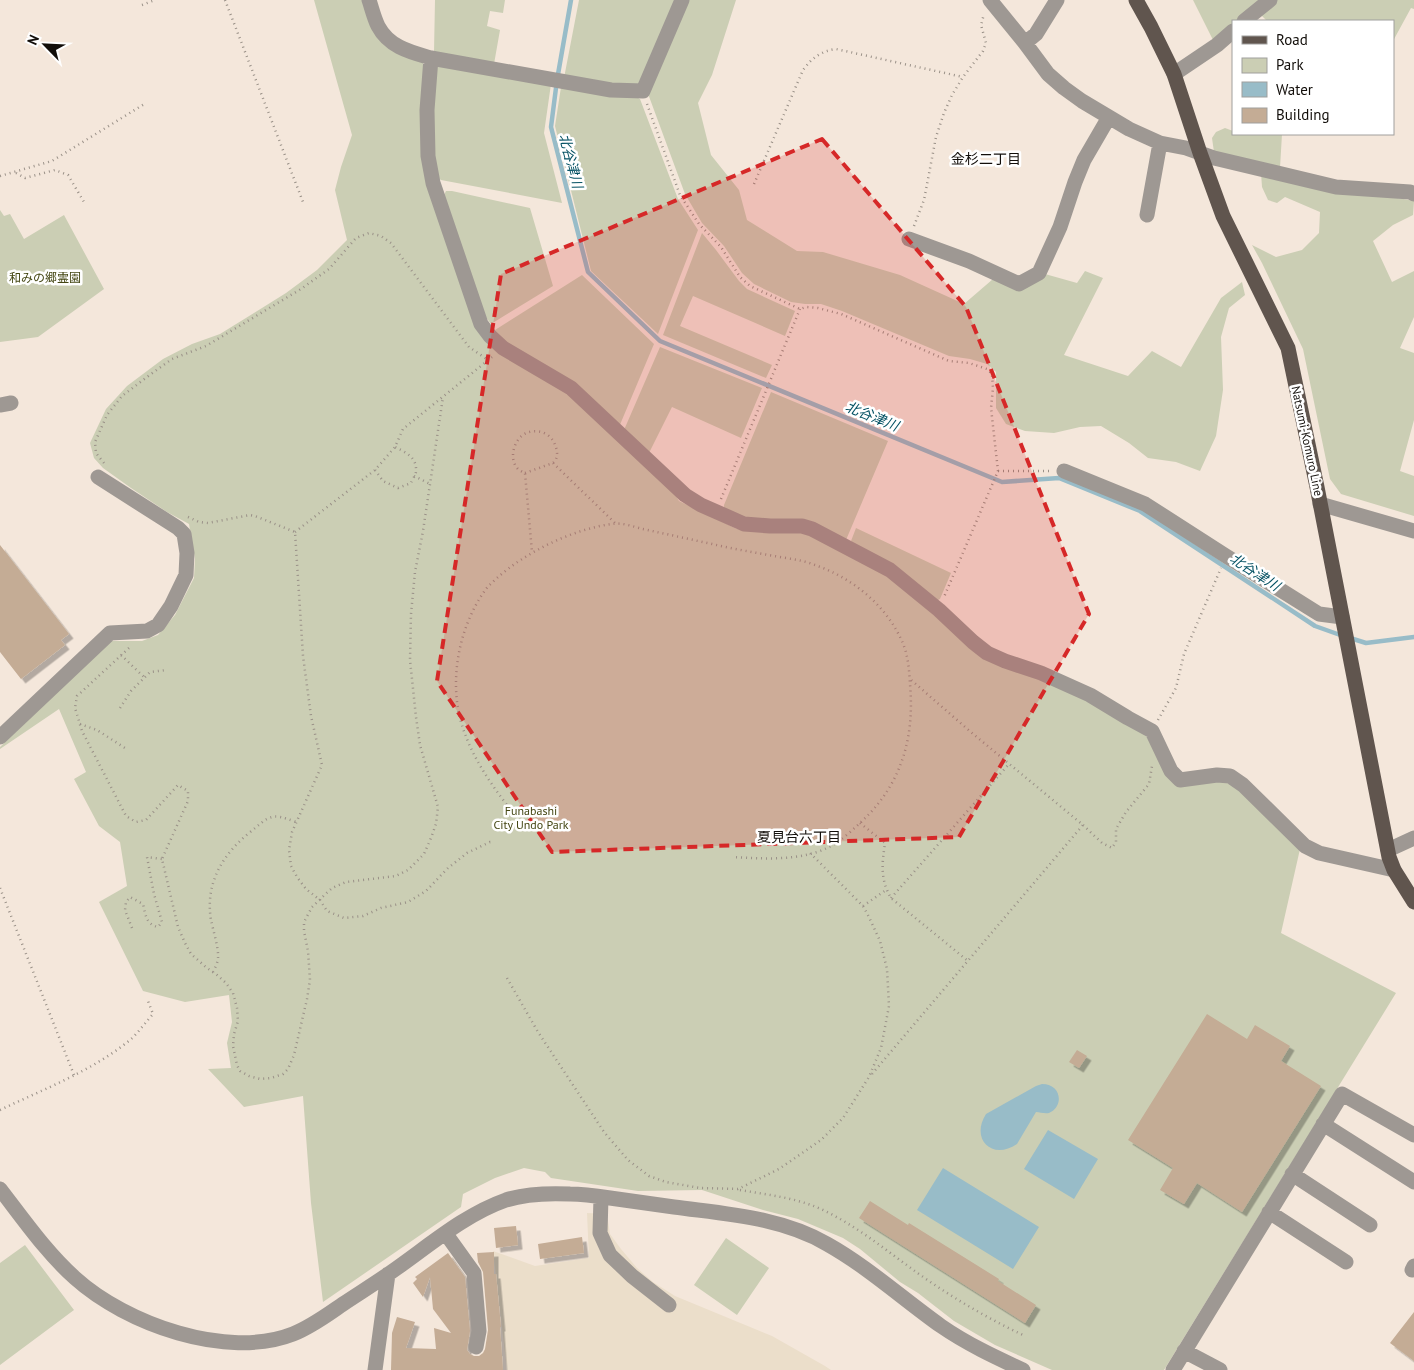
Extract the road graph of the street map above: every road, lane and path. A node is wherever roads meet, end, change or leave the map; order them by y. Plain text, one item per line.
1 (154, 0) edge
2 (225, 0) edge
3 (369, 0) edge
4 (682, 0) edge
5 (990, 0) edge
6 (1057, 0) edge
7 (1136, 0) edge
8 (1270, 0) edge
9 (142, 4) dead end
10 (1245, 20) edge
11 (1232, 32) edge
12 (1026, 43) junction
13 (431, 58) junction
14 (1174, 74) junction
15 (962, 77) junction
16 (643, 92) junction
17 (146, 103) dead end
18 (1109, 117) junction
19 (1160, 143) junction
20 (1200, 153) junction
21 (14, 172) junction
22 (0, 176) edge
23 (754, 184) dead end
24 (1413, 190) edge
25 (84, 202) dead end
26 (303, 202) dead end
27 (1147, 215) dead end
28 (909, 239) joint
29 (800, 309) junction
30 (503, 348) junction
31 (488, 360) junction
32 (443, 397) junction
33 (395, 447) junction
34 (553, 463) junction
35 (108, 465) dead end
36 (375, 470) junction
37 (998, 471) junction
38 (1064, 471) joint
39 (525, 473) junction
40 (414, 476) junction
41 (98, 477) dead end
42 (430, 484) junction
43 (1320, 504) junction
44 (716, 512) junction
45 (186, 516) dead end
46 (615, 523) junction
47 (1414, 531) edge
48 (295, 532) junction
49 (532, 552) junction
50 (1220, 570) dead end
51 (939, 610) junction
52 (1342, 617) junction
53 (147, 631) junction
54 (120, 655) junction
55 (166, 670) dead end
56 (144, 677) junction
57 (910, 679) junction
58 (120, 708) dead end
59 (80, 724) junction
60 (1152, 731) junction
61 (0, 737) edge
62 (125, 748) dead end
63 (1009, 764) junction
64 (1152, 764) dead end
65 (296, 822) junction
66 (860, 823) junction
67 (1083, 825) junction
68 (524, 828) dead end
69 (1414, 838) edge
70 (494, 842) dead end
71 (1388, 850) junction
72 (810, 853) junction
73 (734, 857) dead end
74 (162, 859) junction
75 (1394, 870) junction
76 (0, 888) edge
77 (886, 890) junction
78 (890, 898) junction
79 (320, 900) junction
80 (1414, 902) edge
81 (863, 906) junction
82 (132, 928) dead end
83 (968, 961) junction
84 (213, 972) junction
85 (506, 978) dead end
86 (148, 1001) dead end
87 (74, 1075) junction
88 (869, 1077) junction
89 (0, 1110) edge
90 (1323, 1124) junction
91 (1414, 1135) edge
92 (1292, 1174) junction
93 (1414, 1182) edge
94 (0, 1189) edge
95 (738, 1190) junction
96 (601, 1197) junction
97 (1269, 1212) junction
98 (1370, 1225) dead end
99 (446, 1234) junction
100 (1346, 1262) dead end
101 (388, 1274) junction
102 (669, 1305) dead end
103 (1025, 1336) dead end
104 (476, 1347) dead end
105 (1184, 1351) junction
106 (375, 1370) edge
107 (1023, 1370) edge
108 (1172, 1370) edge
109 (1220, 1370) edge

1 - 9 path
2 - 26 path
3 - 13 street
4 - 16 street
5 - 12 street
5 - 15 path
6 - 12 street
7 - 14 main road, Natsumi-Komuro Line
8 - 10 street
11 - 14 street
12 - 18 street
13 - 16 street
13 - 30 street
14 - 20 main road, Natsumi-Komuro Line
15 - 23 path
15 - 28 path
16 - 29 path
17 - 21 path
18 - 19 street
18 - 28 street
19 - 20 street
19 - 27 street
20 - 24 street
20 - 43 main road, Natsumi-Komuro Line
21 - 22 path
21 - 25 path
29 - 37 path
29 - 44 path
30 - 31 path
30 - 44 street
31 - 32 path
31 - 35 path
32 - 33 path
32 - 42 path
33 - 36 path
33 - 40 path
34 - 39 path
34 - 39 path
34 - 46 path
36 - 40 path
36 - 48 path
37 - 38 path
37 - 51 path
38 - 52 street
39 - 49 path
40 - 42 path
41 - 53 street
42 - 79 path
43 - 47 street
43 - 52 main road, Natsumi-Komuro Line
44 - 51 street
45 - 48 path
46 - 49 path
46 - 57 path
48 - 65 path
49 - 68 path
50 - 60 path
51 - 60 street
52 - 71 main road, Natsumi-Komuro Line
53 - 54 path
53 - 61 street
54 - 56 path
54 - 59 path
55 - 56 path
56 - 58 path
57 - 63 path
57 - 66 path
59 - 62 path
59 - 74 path
60 - 75 street
63 - 67 path
63 - 78 path
64 - 67 path
65 - 79 path
65 - 84 path
66 - 72 path
66 - 77 path
67 - 83 path
69 - 71 street
70 - 79 path
71 - 75 main road, Natsumi-Komuro Line
72 - 73 path
72 - 81 path
74 - 82 path
74 - 84 path
75 - 80 main road, Natsumi-Komuro Line
76 - 87 path
77 - 78 path
77 - 81 path
78 - 83 path
79 - 84 path
81 - 88 path
83 - 88 path
85 - 95 path
86 - 87 path
87 - 89 path
88 - 95 path
90 - 91 street
90 - 92 street
90 - 93 street
92 - 97 street
92 - 98 street
94 - 101 street
95 - 103 path
96 - 99 street
96 - 102 street
96 - 107 street
97 - 100 street
97 - 105 street
99 - 101 street
99 - 104 street
101 - 106 street
105 - 108 street
105 - 109 street

